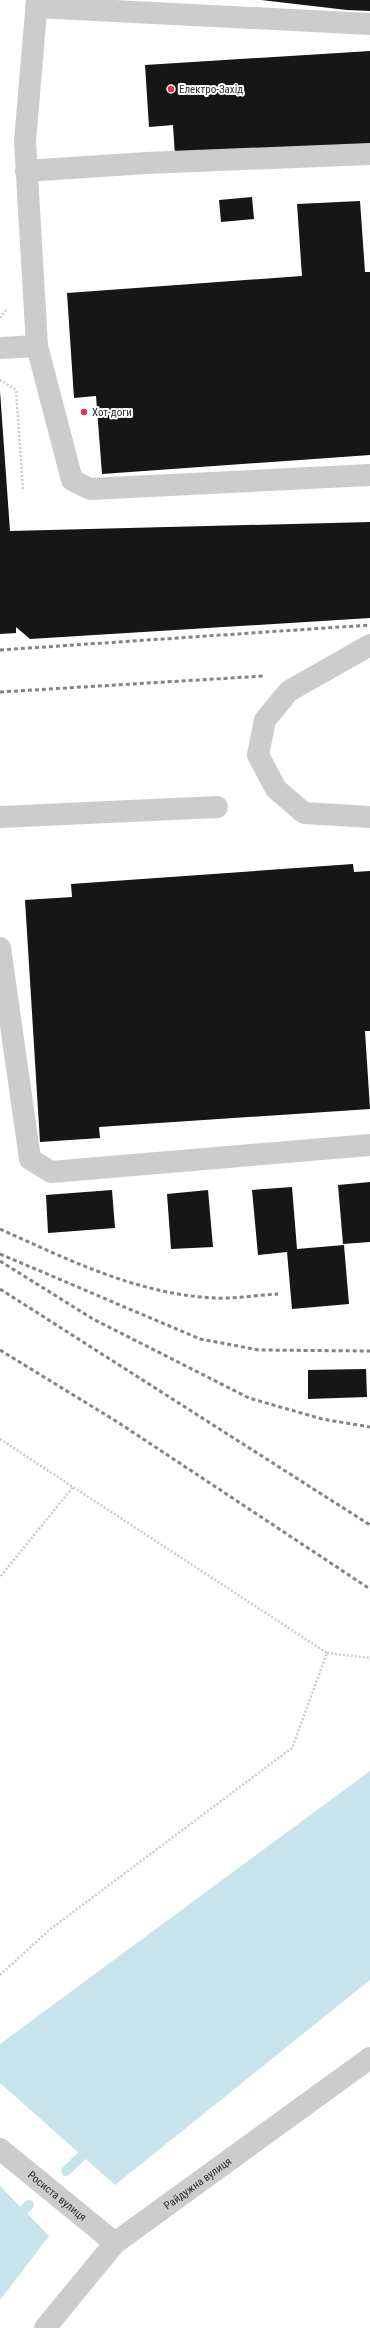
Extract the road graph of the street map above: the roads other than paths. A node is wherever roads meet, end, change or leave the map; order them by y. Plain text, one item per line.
1 (37, 4) edge
2 (370, 24) edge
3 (370, 154) edge
4 (26, 171) junction
5 (37, 346) junction
6 (0, 348) edge
7 (370, 475) edge
8 (370, 645) edge
9 (217, 807) dead end
10 (0, 817) edge
11 (370, 817) edge
12 (0, 948) edge
13 (370, 1145) edge
14 (370, 2058) edge
15 (0, 2149) edge
16 (115, 2243) junction
17 (44, 2328) edge

1 - 2 street
1 - 4 street
3 - 4 street
4 - 5 street
5 - 6 street
5 - 7 street
8 - 11 street
9 - 10 street
12 - 13 street
14 - 16 street, Райдужна вулиця
15 - 16 street, Росиста вулиця
16 - 17 street, Райдужна вулиця

